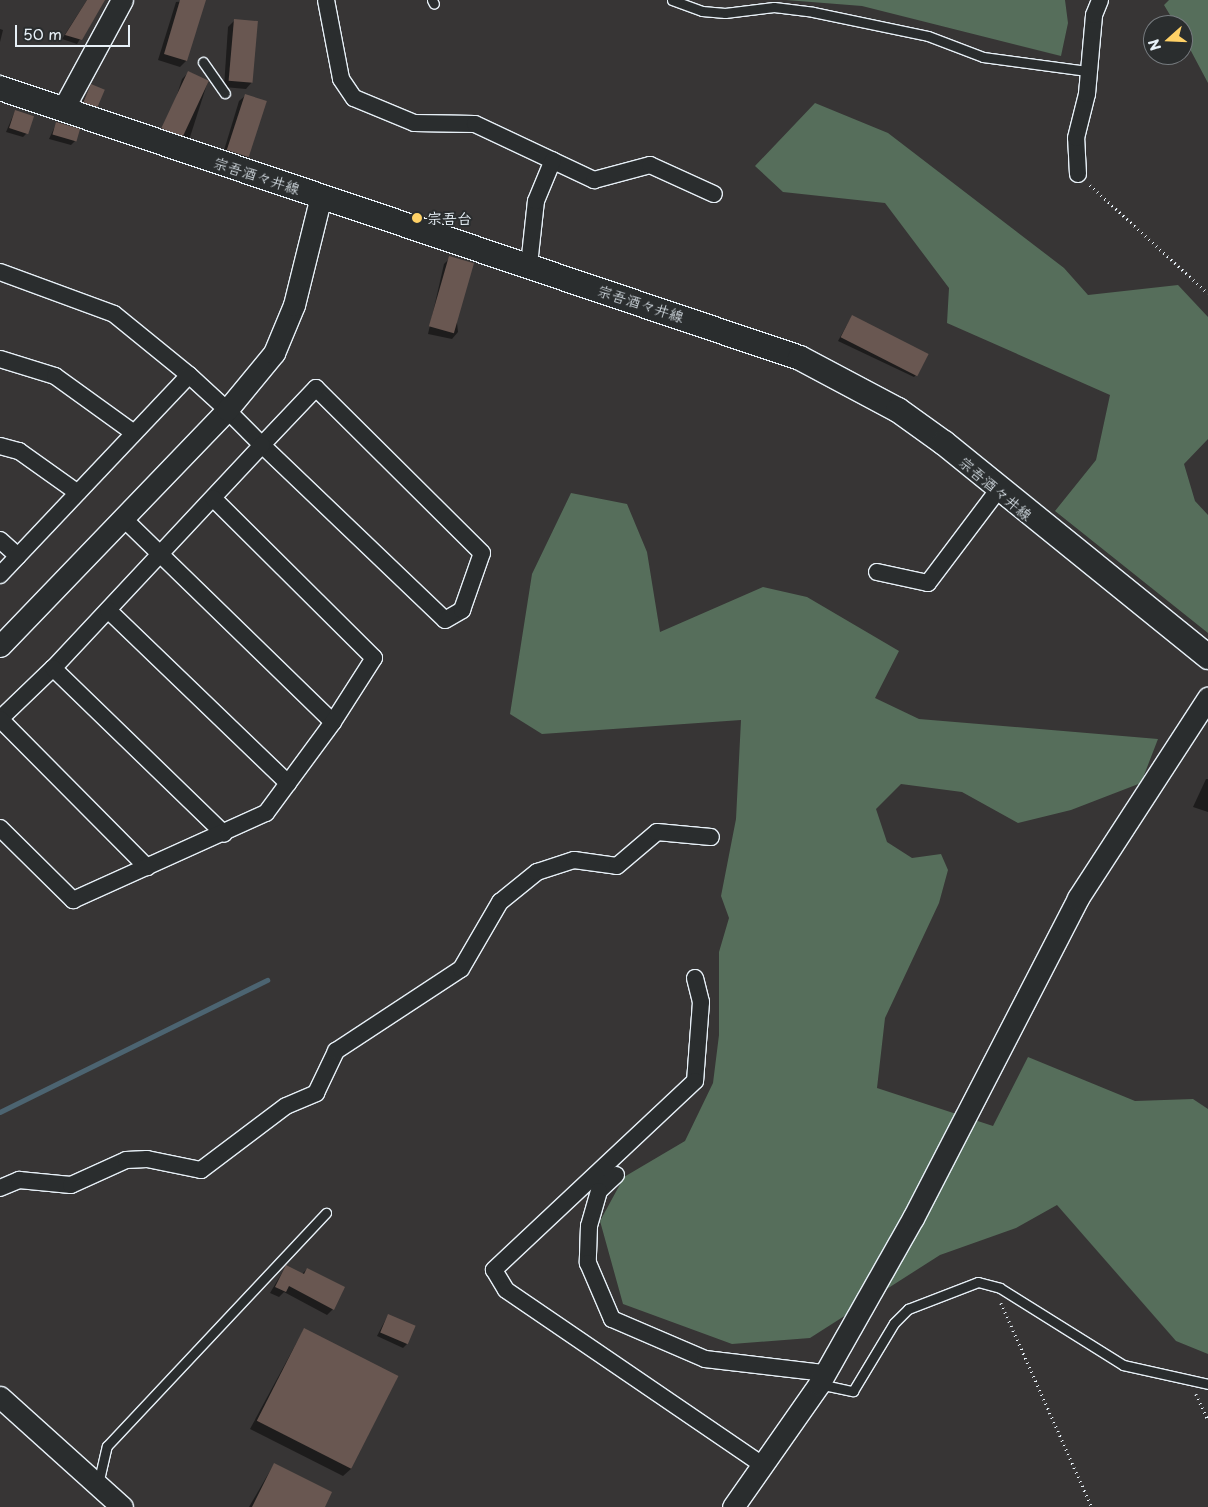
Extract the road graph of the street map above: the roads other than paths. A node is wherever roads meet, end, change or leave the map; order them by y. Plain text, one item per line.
1 (122, 0) edge
2 (326, 0) edge
3 (672, 0) edge
4 (1100, 0) edge
5 (203, 62) dead end
6 (1087, 71) junction
7 (0, 88) edge
8 (225, 93) dead end
9 (63, 109) junction
10 (553, 160) junction
11 (1078, 174) road end
12 (714, 194) dead end
13 (321, 196) junction
14 (529, 266) junction
15 (0, 272) edge
16 (0, 359) edge
17 (189, 375) junction
18 (227, 410) junction
19 (134, 433) junction
20 (262, 445) junction
21 (0, 446) edge
22 (998, 490) junction
23 (78, 493) junction
24 (213, 498) junction
25 (123, 518) junction
26 (0, 540) edge
27 (160, 554) junction
28 (18, 556) junction
29 (877, 572) dead end
30 (0, 574) edge
31 (108, 610) junction
32 (0, 645) edge
33 (1208, 657) edge
34 (53, 668) junction
35 (1208, 698) edge
36 (0, 719) edge
37 (333, 722) junction
38 (288, 782) junction
39 (0, 828) edge
40 (224, 834) junction
41 (711, 837) dead end
42 (147, 867) junction
43 (695, 978) dead end
44 (616, 1175) dead end
45 (0, 1188) edge
46 (326, 1213) dead end
47 (822, 1378) junction
48 (1208, 1384) edge
49 (0, 1397) edge
50 (763, 1464) junction
51 (98, 1486) junction
52 (122, 1507) edge
53 (733, 1507) edge

1 - 9 street
2 - 10 street
3 - 6 lane
4 - 6 street
5 - 8 lane
6 - 11 street
7 - 9 main road, 宗吾酒々井線
9 - 13 main road, 宗吾酒々井線
10 - 12 street
10 - 14 street
13 - 14 main road, 宗吾酒々井線
13 - 18 street
14 - 22 main road, 宗吾酒々井線
15 - 17 street
16 - 19 street
17 - 18 street
17 - 19 street
18 - 20 street
18 - 25 street
19 - 23 street
20 - 20 street
20 - 24 street
21 - 23 street
22 - 29 street
22 - 33 main road, 宗吾酒々井線
23 - 28 street
24 - 27 street
24 - 37 street
25 - 27 street
25 - 32 street
26 - 28 street
27 - 31 street
27 - 37 street
28 - 30 street
31 - 34 street
31 - 38 street
34 - 36 street
34 - 40 street
35 - 47 street
36 - 42 street
37 - 38 street
38 - 40 street
39 - 42 street
40 - 42 street
41 - 45 street
43 - 50 street
44 - 47 street
46 - 51 lane
47 - 48 lane
47 - 50 street
49 - 51 street
50 - 53 street
51 - 52 street

